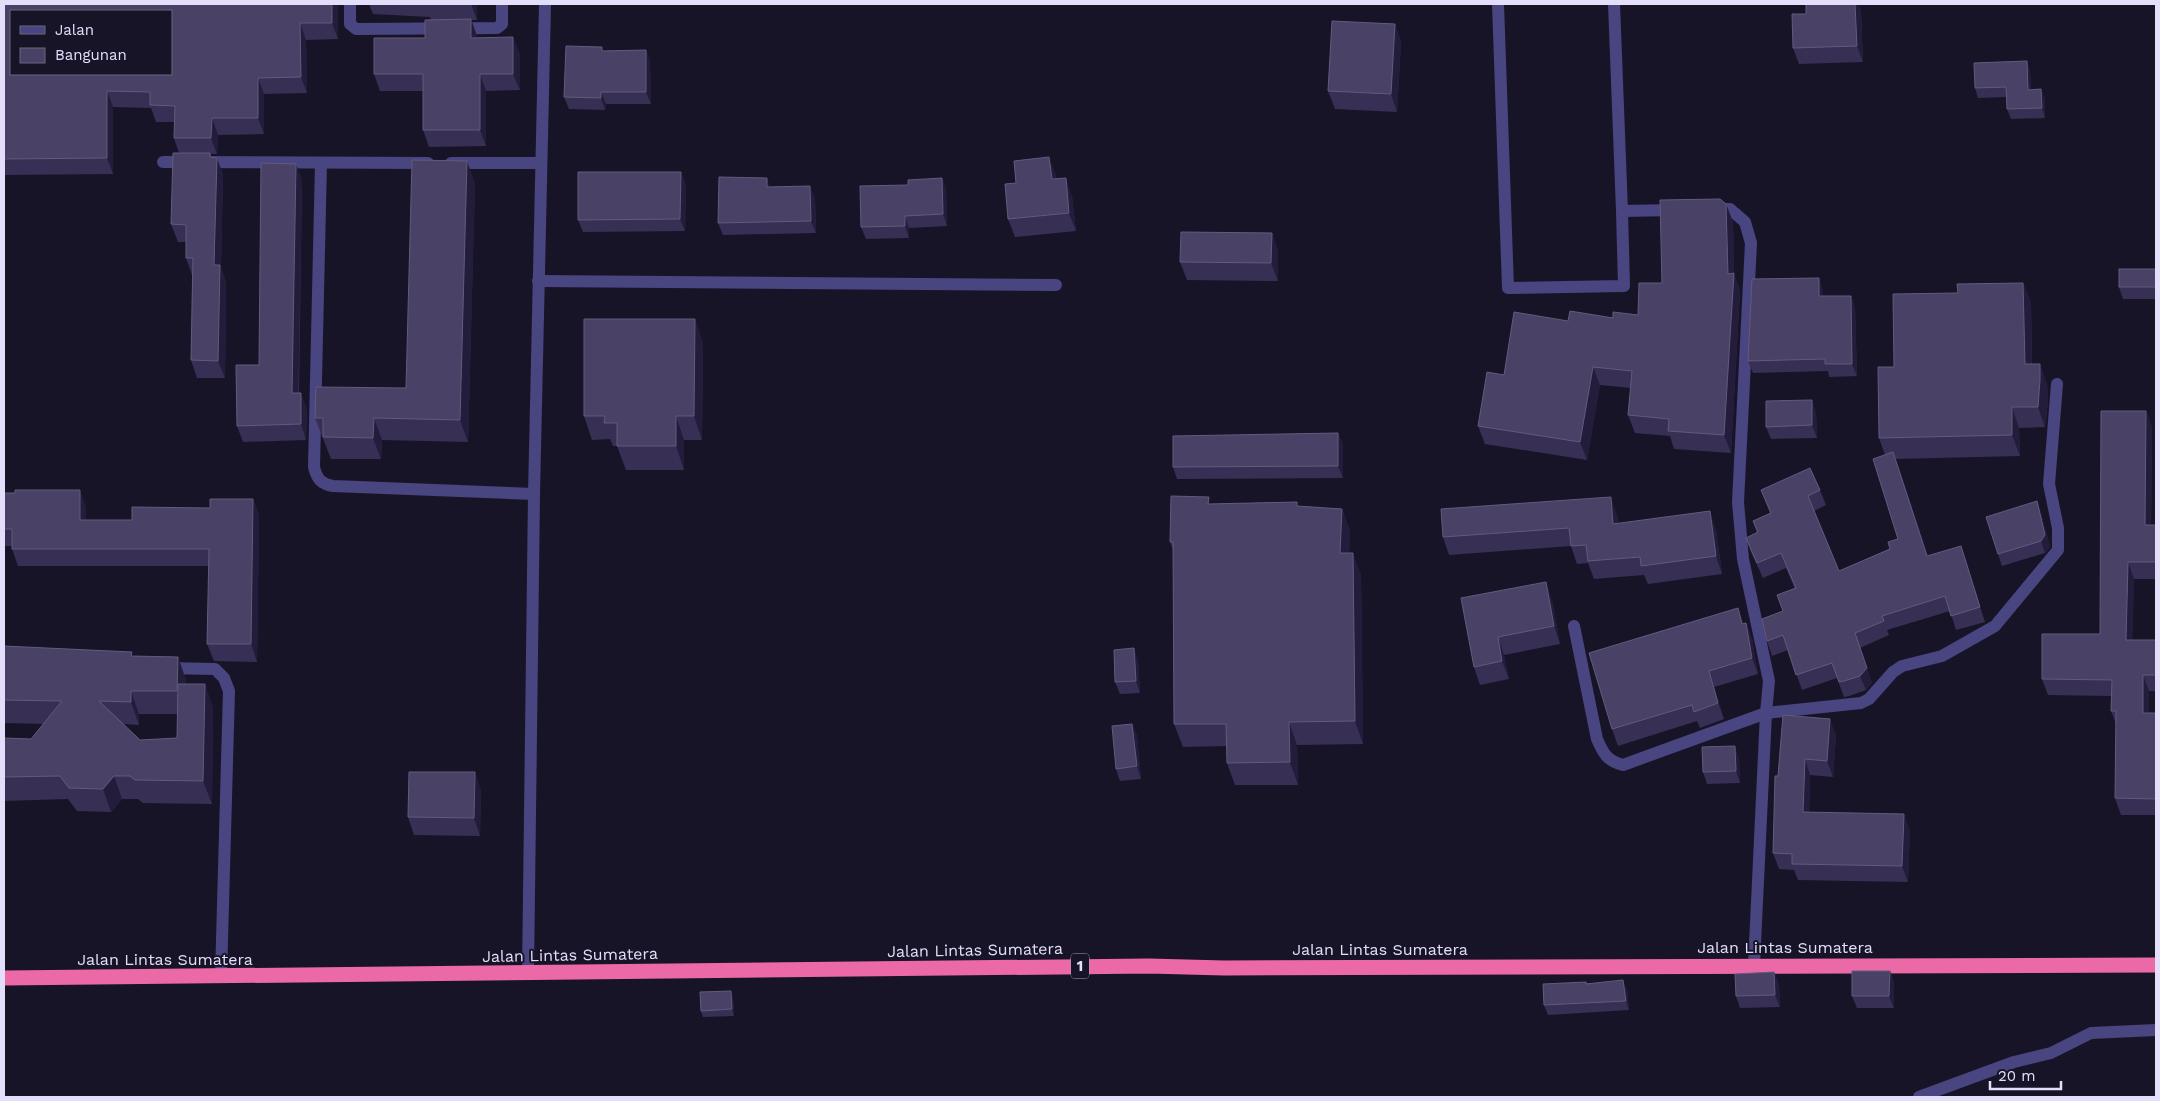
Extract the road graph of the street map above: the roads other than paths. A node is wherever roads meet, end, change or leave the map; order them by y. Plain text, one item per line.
1 (350, 4) edge
2 (502, 4) edge
3 (545, 4) edge
4 (1498, 4) edge
5 (1614, 4) edge
6 (163, 162) dead end
7 (321, 162) junction
8 (541, 164) junction
9 (1622, 211) junction
10 (538, 280) junction
11 (1056, 285) dead end
12 (2057, 384) dead end
13 (534, 494) junction
14 (1574, 626) dead end
15 (157, 667) edge
16 (1766, 712) junction
17 (2156, 964) edge
18 (1754, 965) junction
19 (528, 973) junction
20 (221, 976) junction
21 (4, 978) edge
22 (2156, 1030) edge
23 (1919, 1097) edge

1 - 2 street
3 - 8 street
4 - 9 street
5 - 9 street
6 - 7 street
7 - 8 street
7 - 13 street
8 - 10 street
9 - 16 street
10 - 11 street
10 - 13 street
12 - 16 street
13 - 19 street
14 - 16 street
15 - 20 street
16 - 18 street
17 - 18 highway, Jalan Lintas Sumatera / 1
18 - 19 highway, Jalan Lintas Sumatera / 1
19 - 20 highway, Jalan Lintas Sumatera / 1
20 - 21 highway, Jalan Lintas Sumatera / 1
22 - 23 street

